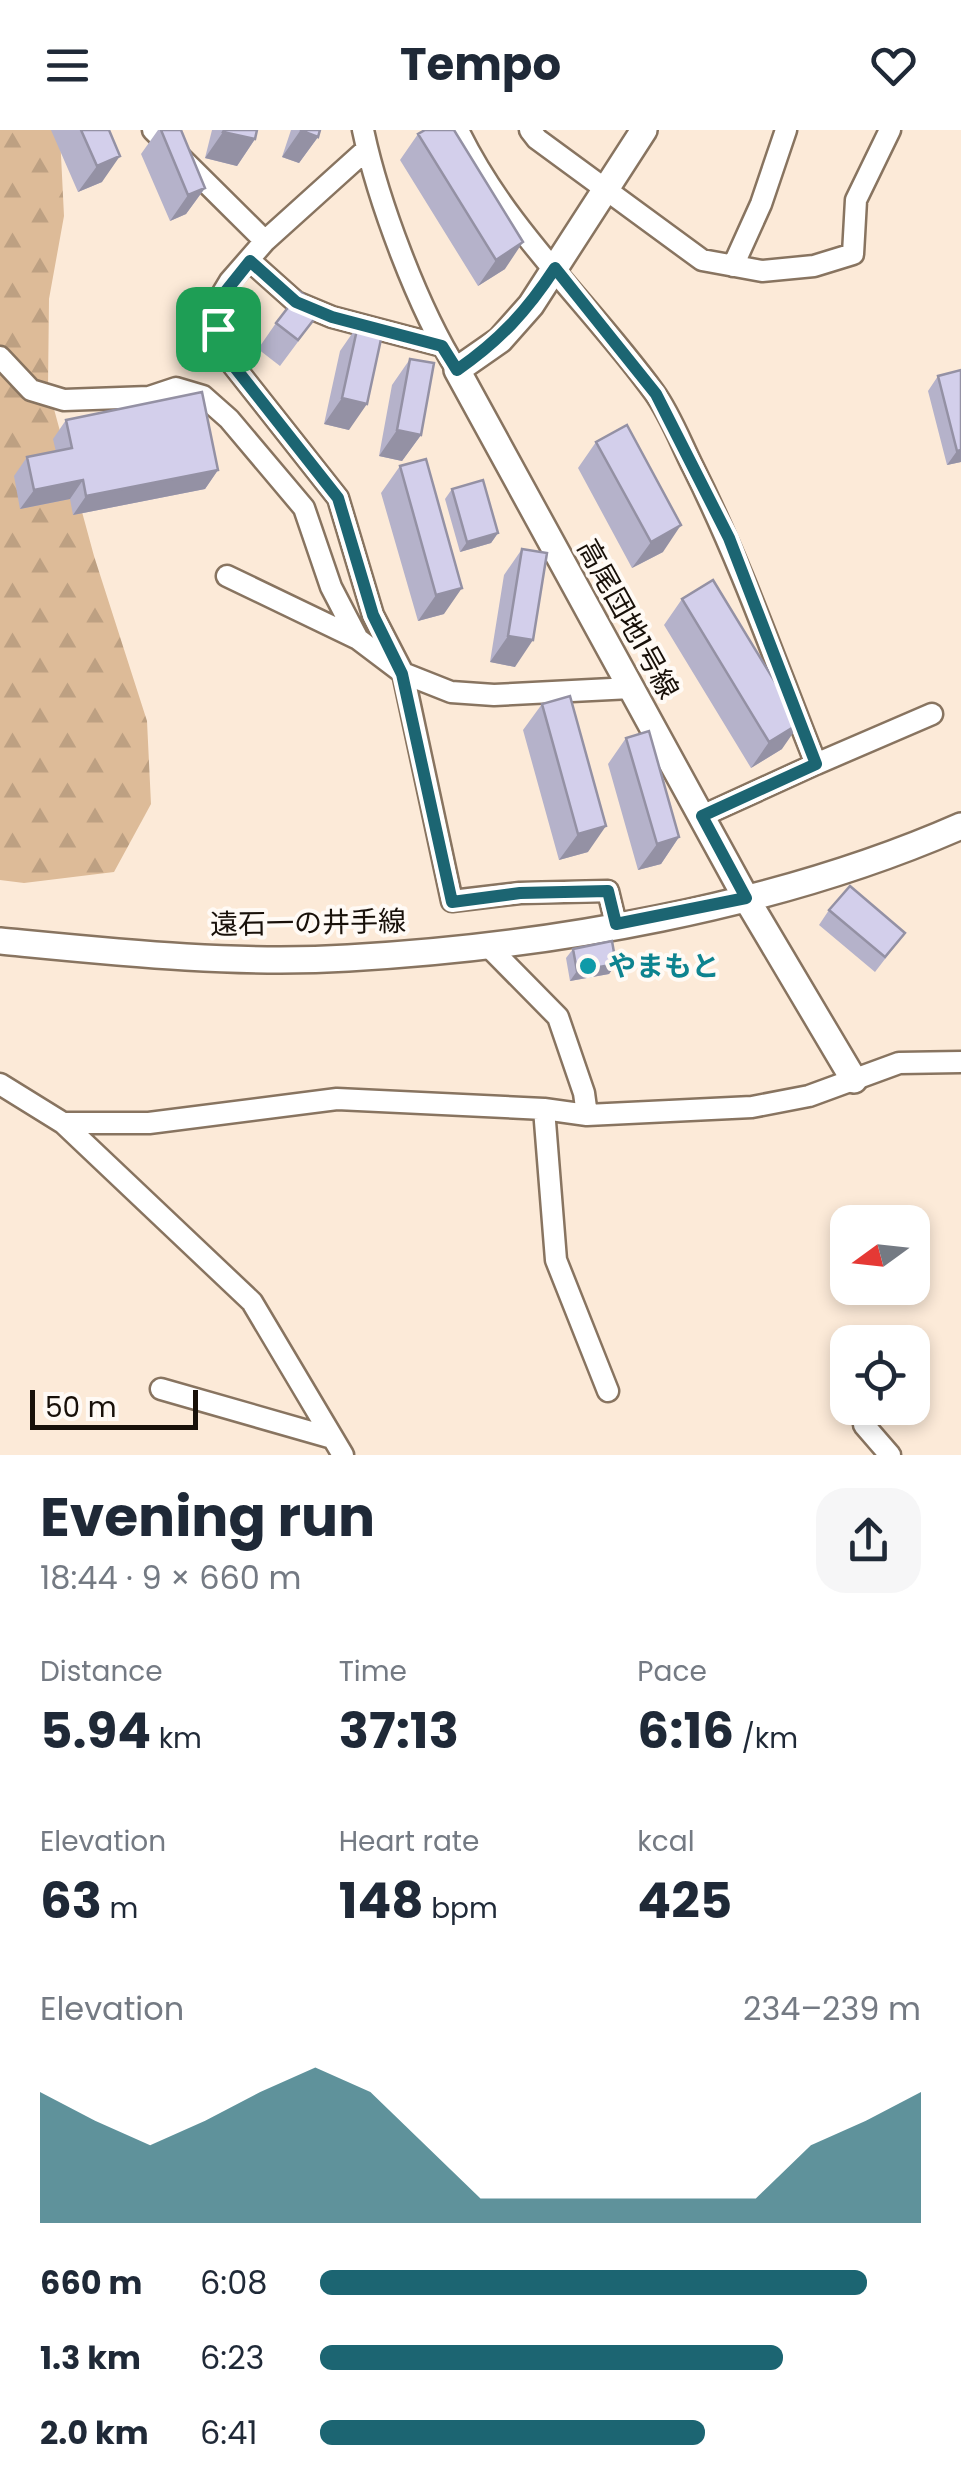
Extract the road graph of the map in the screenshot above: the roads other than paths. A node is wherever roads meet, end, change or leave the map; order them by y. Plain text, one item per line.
1 (152, 130) edge
2 (458, 130) edge
3 (530, 130) edge
4 (644, 130) edge
5 (786, 130) edge
6 (890, 130) edge
7 (365, 139) edge
8 (608, 188) junction
9 (265, 241) junction
10 (250, 261) junction
11 (733, 266) junction
12 (555, 268) junction
13 (442, 346) junction
14 (0, 357) edge
15 (457, 370) junction
16 (227, 576) dead end
17 (358, 639) junction
18 (402, 674) junction
19 (631, 688) junction
20 (932, 714) dead end
21 (816, 764) junction
22 (702, 816) junction
23 (961, 826) edge
24 (746, 898) junction
25 (616, 924) junction
26 (0, 942) edge
27 (487, 945) junction
28 (961, 1062) edge
29 (854, 1080) junction
30 (0, 1084) edge
31 (544, 1109) junction
32 (586, 1115) junction
33 (63, 1123) junction
34 (161, 1389) dead end
35 (608, 1391) dead end
36 (864, 1425) dead end
37 (337, 1446) edge
38 (890, 1455) edge

1 - 9 street
2 - 12 street
3 - 8 street
4 - 8 street
5 - 11 street
6 - 11 street
7 - 9 street
7 - 13 street
8 - 11 street
8 - 12 street
9 - 10 street
10 - 13 street
10 - 18 street
12 - 15 street
12 - 21 street
13 - 15 street
14 - 17 street
15 - 19 street, 高尾団地1号線
16 - 17 street
17 - 18 street
18 - 19 street
18 - 25 street
19 - 22 street, 高尾団地1号線
20 - 21 street
21 - 22 street
22 - 24 street, 高尾団地1号線
23 - 24 street, 遠石一の井手線
24 - 25 street, 遠石一の井手線
24 - 29 street, 高尾団地1号線
25 - 27 street, 遠石一の井手線
26 - 27 street, 遠石一の井手線
27 - 32 street
28 - 29 street
29 - 32 street
30 - 33 street
31 - 32 street
31 - 33 street
31 - 35 street
33 - 37 street
34 - 37 street
36 - 38 street

